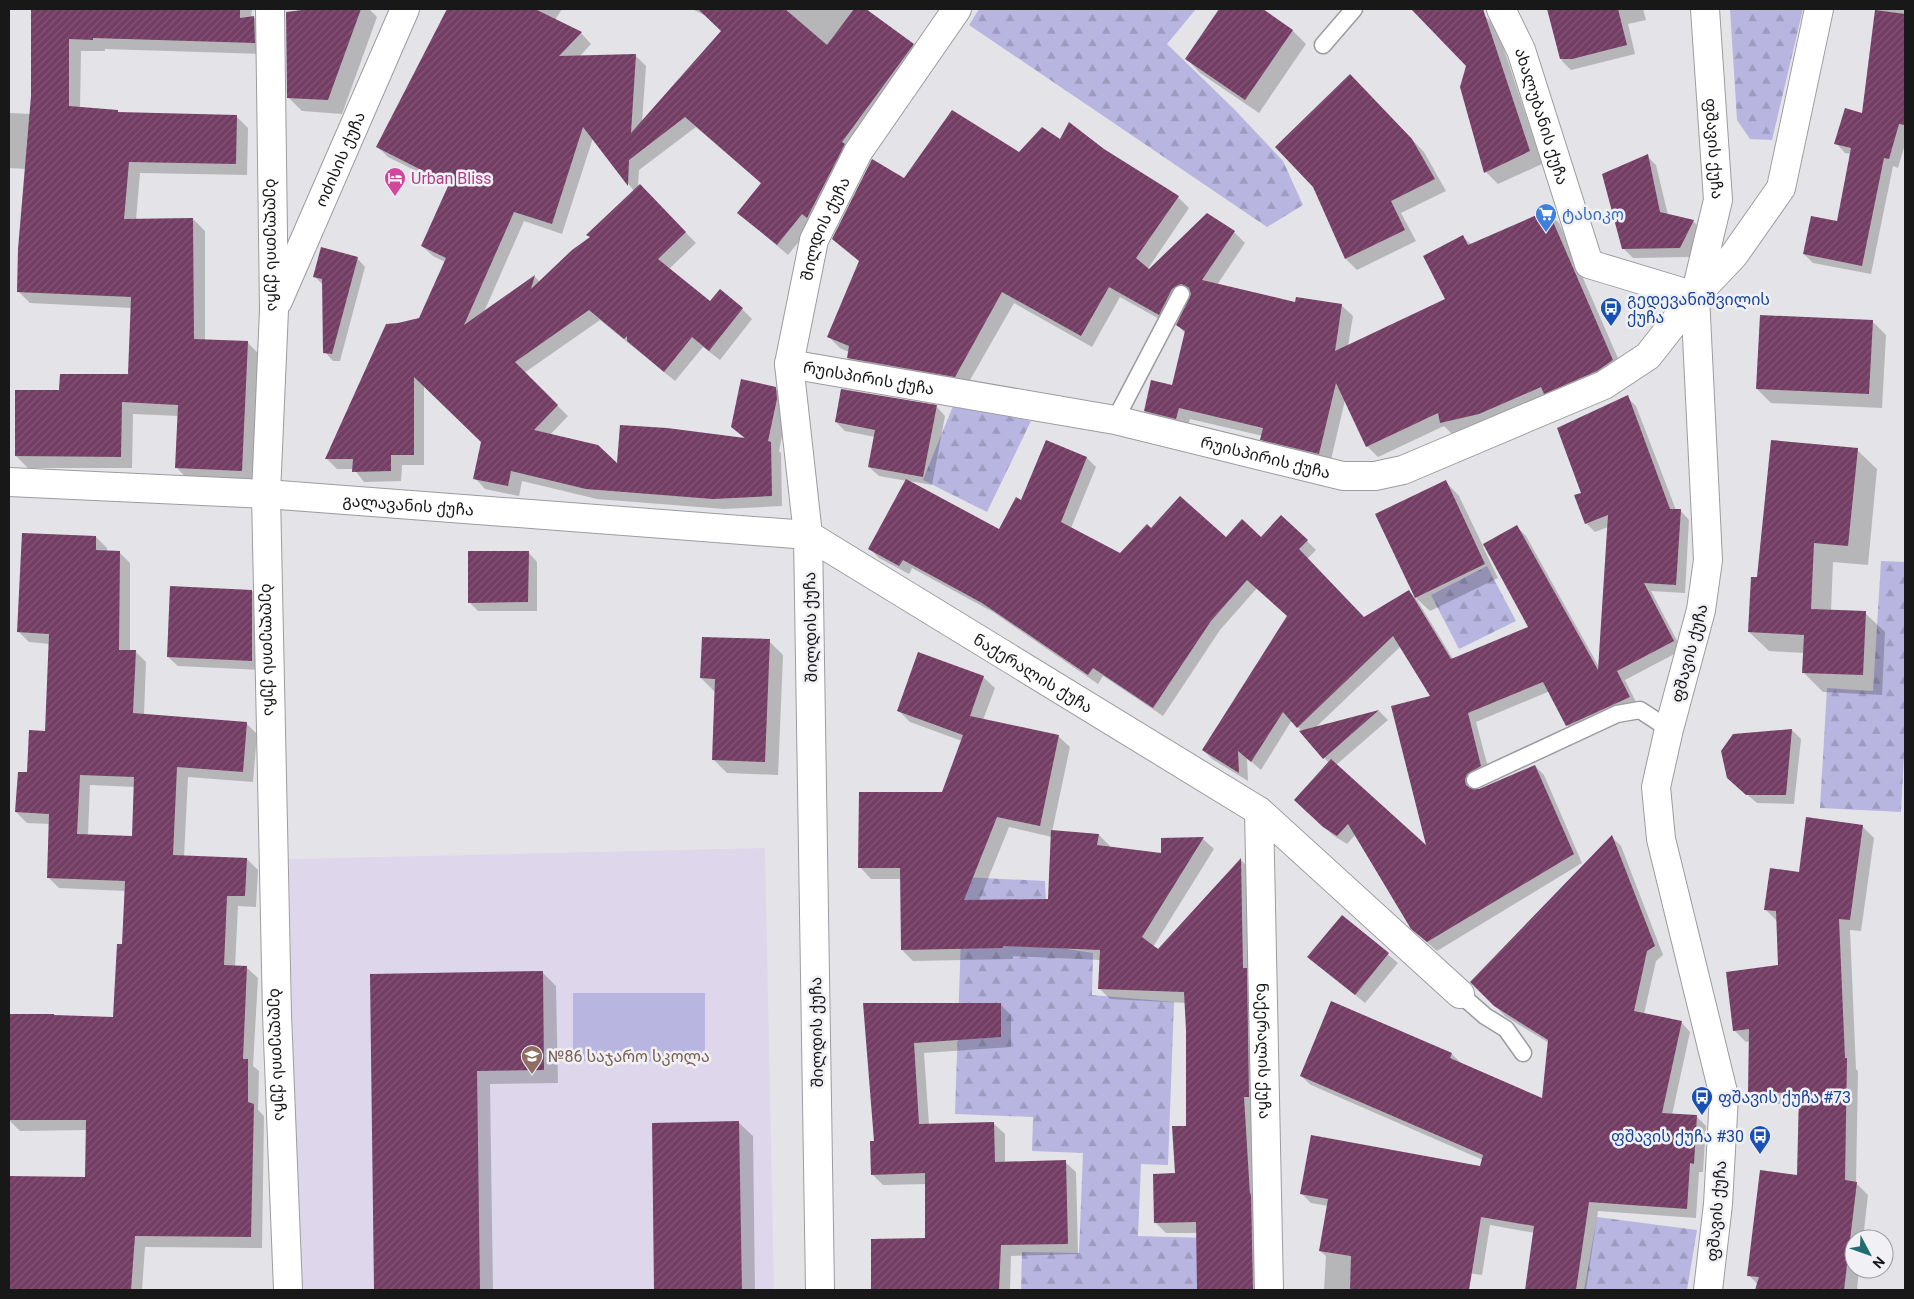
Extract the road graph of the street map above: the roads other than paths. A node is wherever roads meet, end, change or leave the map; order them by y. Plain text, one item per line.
1 (270, 9) edge
2 (405, 9) edge
3 (956, 9) edge
4 (1354, 9) edge
5 (1501, 9) edge
6 (1704, 9) edge
7 (1819, 9) edge
8 (1323, 45) dead end
9 (1181, 294) dead end
10 (1695, 296) junction
11 (274, 310) junction
12 (789, 364) junction
13 (1115, 420) junction
14 (9, 482) edge
15 (266, 494) junction
16 (808, 535) junction
17 (1668, 729) junction
18 (1475, 780) dead end
19 (1259, 811) junction
20 (1460, 994) joint
21 (1523, 1053) dead end
22 (288, 1290) edge
23 (820, 1290) edge
24 (1269, 1290) edge
25 (1708, 1290) edge

1 - 11 street, ბეღლეთის ქუჩა
2 - 11 street, ოძისის ქუჩა
3 - 12 street, შილდის ქუჩა
4 - 8 lane
5 - 10 street, ახალუბანის ქუჩა
6 - 10 street, ფშავის ქუჩა
7 - 10 street, რუისპირის ქუჩა
9 - 13 lane
10 - 13 street, რუისპირის ქუჩა
10 - 17 street, ფშავის ქუჩა
11 - 15 street, ბეღლეთის ქუჩა
12 - 13 street, რუისპირის ქუჩა
12 - 16 street, შილდის ქუჩა
14 - 15 street, გალავანის ქუჩა
15 - 16 street, გალავანის ქუჩა
15 - 22 street, ბეღლეთის ქუჩა
16 - 19 street, ნაქერალის ქუჩა
16 - 23 street, შილდის ქუჩა
17 - 18 lane
17 - 25 street, ფშავის ქუჩა
19 - 20 street, ნაქერალის ქუჩა
19 - 24 street, ნაქერალის ქუჩა
20 - 21 lane

